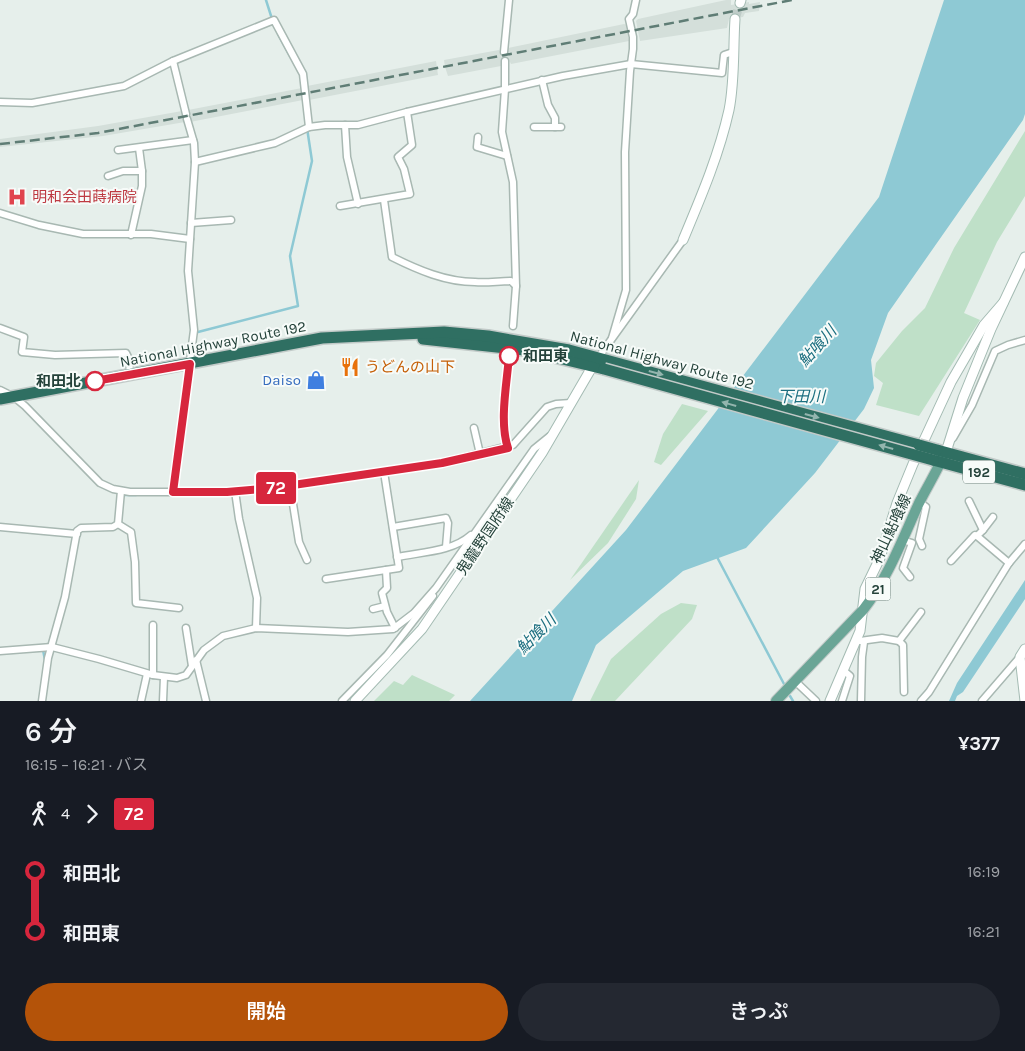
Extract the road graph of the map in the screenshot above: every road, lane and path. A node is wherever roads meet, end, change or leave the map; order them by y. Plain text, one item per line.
1 (509, 0) edge
2 (636, 0) edge
3 (735, 19) tunnel mouth
4 (504, 52) dead end
5 (733, 52) junction
6 (173, 61) junction
7 (505, 61) dead end
8 (631, 64) junction
9 (542, 80) junction
10 (506, 89) junction
11 (0, 102) edge
12 (407, 112) junction
13 (345, 125) junction
14 (308, 127) junction
15 (534, 127) dead end
16 (478, 137) dead end
17 (193, 140) junction
18 (139, 148) junction
19 (118, 150) dead end
20 (507, 156) junction
21 (196, 162) junction
22 (142, 171) junction
23 (108, 176) dead end
24 (384, 200) junction
25 (358, 204) junction
26 (340, 206) dead end
27 (0, 213) edge
28 (231, 220) dead end
29 (191, 223) junction
30 (131, 235) junction
31 (190, 239) junction
32 (683, 240) joint
33 (1025, 257) edge
34 (516, 286) junction
35 (1003, 303) junction
36 (513, 326) dead end
37 (0, 328) edge
38 (612, 338) junction
39 (1025, 340) edge
40 (509, 356) dead end
41 (601, 363) junction
42 (190, 364) junction
43 (130, 375) junction
44 (0, 390) edge
45 (14, 397) junction
46 (0, 399) edge
47 (571, 403) junction
48 (474, 428) dead end
49 (555, 432) junction
50 (951, 440) junction
51 (508, 448) junction
52 (480, 454) junction
53 (939, 456) junction
54 (384, 472) junction
55 (1025, 474) edge
56 (1025, 485) edge
57 (290, 486) junction
58 (121, 491) junction
59 (235, 491) junction
60 (173, 492) junction
61 (969, 500) dead end
62 (920, 502) junction
63 (993, 517) dead end
64 (118, 524) junction
65 (0, 526) edge
66 (393, 527) junction
67 (478, 530) junction
68 (983, 530) junction
69 (77, 534) junction
70 (977, 536) junction
71 (902, 540) junction
72 (1025, 544) edge
73 (922, 546) dead end
74 (466, 547) junction
75 (446, 548) junction
76 (398, 556) junction
77 (307, 560) dead end
78 (952, 562) dead end
79 (1009, 563) junction
80 (447, 567) dead end
81 (386, 570) junction
82 (910, 577) dead end
83 (326, 579) dead end
84 (436, 588) junction
85 (385, 606) junction
86 (179, 608) dead end
87 (373, 609) dead end
88 (863, 610) junction
89 (921, 612) dead end
90 (153, 625) dead end
91 (186, 628) dead end
92 (256, 628) junction
93 (395, 628) junction
94 (861, 641) junction
95 (899, 641) junction
96 (52, 647) junction
97 (1025, 649) edge
98 (0, 650) edge
99 (1020, 658) junction
100 (194, 663) junction
101 (862, 666) junction
102 (843, 670) junction
103 (869, 673) dead end
104 (150, 675) junction
105 (164, 677) junction
106 (795, 681) junction
107 (904, 692) dead end
108 (42, 701) edge
109 (141, 701) edge
110 (163, 701) edge
111 (206, 701) edge
112 (342, 701) edge
113 (354, 701) edge
114 (776, 701) edge
115 (816, 701) edge
116 (830, 701) edge
117 (842, 701) edge
118 (861, 701) edge
119 (921, 701) edge
120 (982, 701) edge
121 (1025, 701) edge

1 - 4 street
2 - 8 street
3 - 5 street
5 - 8 street
5 - 32 street
6 - 11 street
6 - 14 street
6 - 17 street
7 - 10 street
8 - 9 street
8 - 38 street
9 - 10 street
9 - 15 street
10 - 12 street
10 - 20 street
12 - 13 street
12 - 24 street
13 - 14 street
13 - 25 street
14 - 21 street
16 - 20 street
17 - 18 street
17 - 21 street
18 - 19 street
18 - 22 street
20 - 34 street
21 - 29 street
22 - 23 street
22 - 30 street
24 - 25 street
24 - 34 street
25 - 26 street
27 - 30 street
28 - 29 street
29 - 31 street
30 - 31 street
31 - 42 street
32 - 38 street
33 - 35 street
34 - 36 street
35 - 50 street
35 - 88 street
37 - 43 street
38 - 41 street
39 - 50 street
40 - 51 street
41 - 42 highway, National Highway Route 192 / 192
41 - 47 street, 鬼籠野国府線
41 - 53 highway, National Highway Route 192 / 192, bridge
42 - 43 highway, National Highway Route 192 / 192
42 - 60 street
43 - 45 highway, National Highway Route 192 / 192
44 - 45 street
45 - 46 highway, National Highway Route 192 / 192
45 - 58 street
47 - 49 street, 鬼籠野国府線
47 - 51 street
48 - 52 street
49 - 67 street
49 - 113 street, 鬼籠野国府線
50 - 53 street
51 - 52 street
52 - 54 street
53 - 55 highway, National Highway Route 192 / 192
53 - 56 highway, National Highway Route 192 / 192
53 - 62 main road, 神山鮎喰線 / 21
54 - 57 street
54 - 66 street
57 - 59 street
57 - 77 street
58 - 60 street
58 - 64 street
59 - 60 street
59 - 92 street
61 - 68 street
62 - 71 main road, 神山鮎喰線 / 21
62 - 73 street
63 - 68 street
64 - 69 street
64 - 86 street
65 - 69 street
66 - 75 street
66 - 76 street
67 - 74 street
67 - 75 street
68 - 70 street
69 - 96 street
70 - 78 street
70 - 79 street
71 - 82 street
71 - 88 main road, 神山鮎喰線 / 21
72 - 79 street
74 - 80 street
74 - 84 street
75 - 76 street
76 - 81 street
79 - 119 street
81 - 83 street
81 - 85 street
84 - 93 street
84 - 112 street
85 - 87 street
85 - 93 street
88 - 94 street
88 - 106 main road, 神山鮎喰線 / 21
89 - 95 street
90 - 104 street
91 - 100 street
92 - 93 street
92 - 100 street
94 - 95 street
94 - 101 street
94 - 102 street
95 - 107 street
96 - 98 street
96 - 104 street
96 - 108 street
97 - 99 street
99 - 120 street
99 - 121 street
100 - 105 street
100 - 111 street
101 - 103 street
101 - 118 street
102 - 116 street
102 - 117 street
104 - 105 street
104 - 109 street
105 - 110 street
106 - 114 main road, 神山鮎喰線 / 21
106 - 115 street

